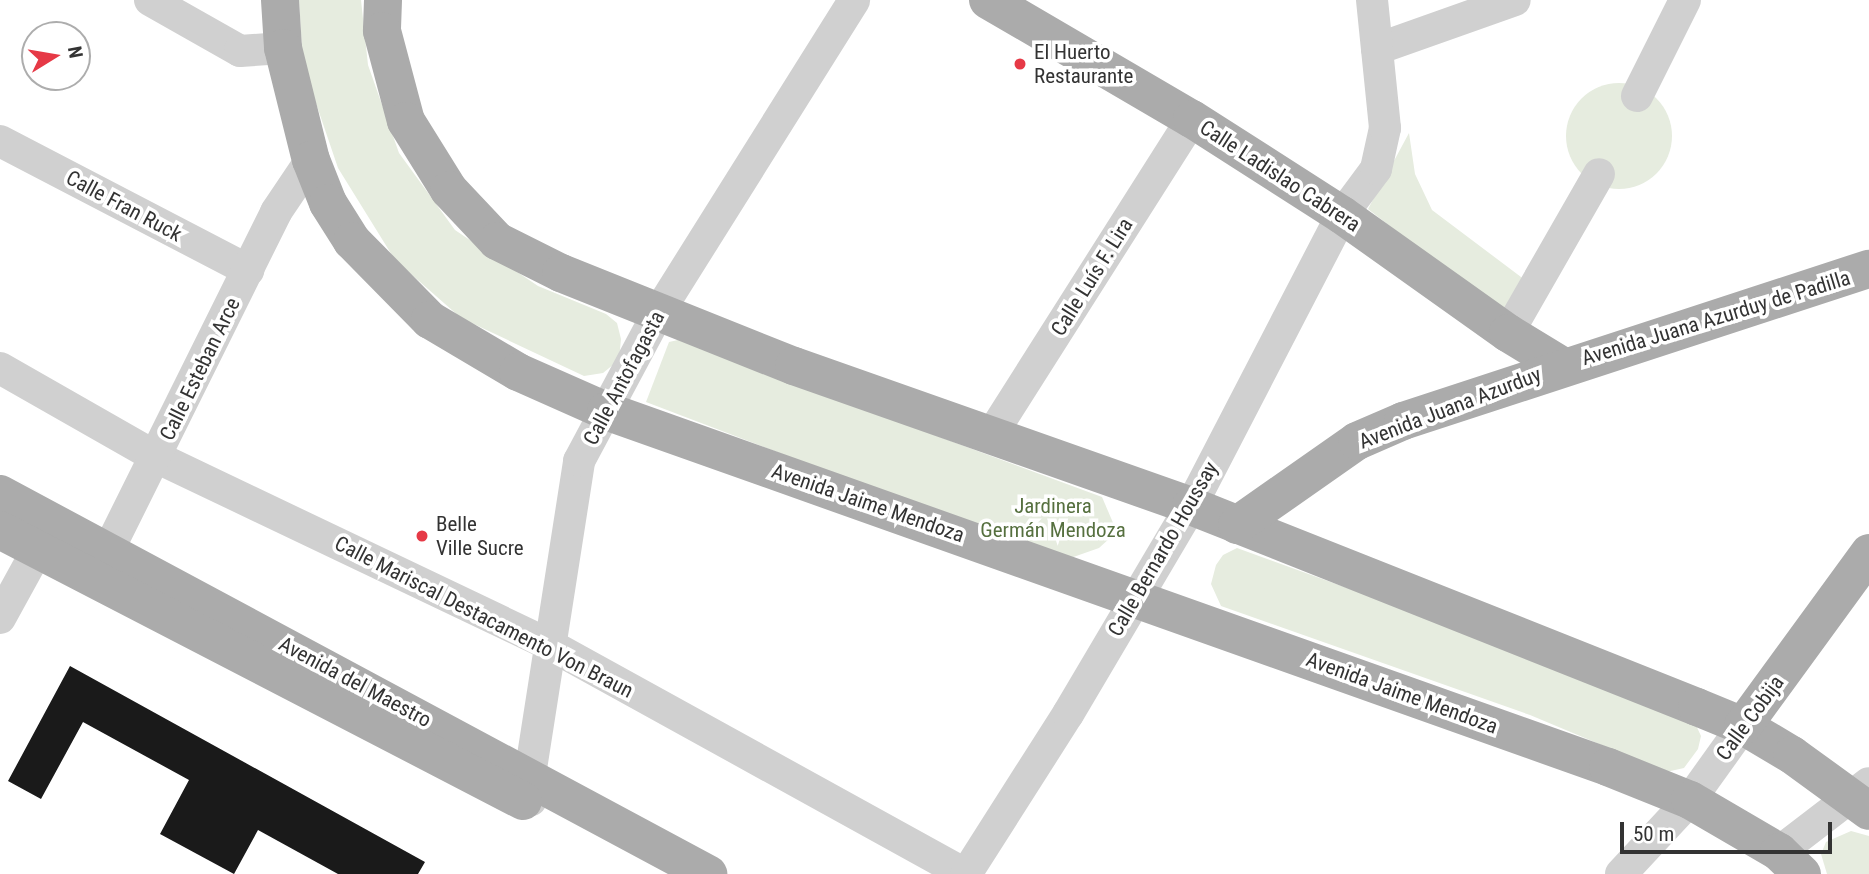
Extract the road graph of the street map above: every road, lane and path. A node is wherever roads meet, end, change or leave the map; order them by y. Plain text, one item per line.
1 (150, 0) edge
2 (280, 0) edge
3 (383, 0) edge
4 (854, 0) edge
5 (988, 0) edge
6 (1372, 0) edge
7 (1515, 0) edge
8 (1685, 0) edge
9 (283, 48) junction
10 (1377, 48) junction
11 (1637, 96) dead end
12 (1192, 119) junction
13 (0, 141) edge
14 (311, 160) junction
15 (1599, 174) dead end
16 (1342, 215) junction
17 (1869, 269) edge
18 (248, 270) junction
19 (658, 313) junction
20 (1508, 333) junction
21 (1562, 366) junction
22 (0, 368) edge
23 (606, 411) junction
24 (992, 434) junction
25 (156, 457) junction
26 (0, 494) edge
27 (1191, 506) junction
28 (1237, 525) junction
29 (0, 530) edge
30 (38, 549) junction
31 (1869, 554) edge
32 (100, 565) junction
33 (1132, 601) junction
34 (0, 618) edge
35 (550, 645) junction
36 (1744, 726) junction
37 (530, 790) junction
38 (1863, 796) edge
39 (1690, 800) junction
40 (1791, 863) edge
41 (653, 874) edge
42 (708, 874) edge
43 (965, 874) edge
44 (1621, 874) edge

1 - 9 street
2 - 9 main road, Avenida Jaime Mendoza
3 - 19 main road
4 - 19 street, Calle Antofagasta
5 - 12 main road, Calle Ladislao Cabrera
6 - 10 street, Calle Bernardo Houssay
7 - 10 street
8 - 11 street
9 - 14 main road, Avenida Jaime Mendoza
10 - 16 street, Calle Bernardo Houssay
12 - 16 main road, Calle Ladislao Cabrera
12 - 24 street, Calle Luís F. Lira
13 - 18 street, Calle Fran Ruck
14 - 18 street, Calle Esteban Arce
14 - 23 main road, Avenida Jaime Mendoza
15 - 20 street
16 - 20 main road, Calle Ladislao Cabrera
16 - 27 street, Calle Bernardo Houssay
17 - 21 main road, Avenida Juana Azurduy de Padilla
18 - 25 street, Calle Esteban Arce
19 - 23 street, Calle Antofagasta
19 - 24 main road
20 - 21 main road, Calle Ladislao Cabrera
21 - 28 main road, Avenida Juana Azurduy
22 - 25 street, Calle Mariscal Destacamento Von Braun
23 - 33 main road, Avenida Jaime Mendoza
23 - 35 street, Calle Antofagasta
24 - 27 main road
25 - 32 street, Calle Esteban Arce
25 - 35 street, Calle Mariscal Destacamento Von Braun
26 - 32 main road, Avenida del Maestro
27 - 28 main road
27 - 33 street, Calle Bernardo Houssay
28 - 36 main road
29 - 30 main road, Avenida del Maestro
30 - 32 main road, Avenida del Maestro
30 - 34 street
31 - 36 main road, Calle Cobija
32 - 37 main road, Avenida del Maestro
33 - 39 main road, Avenida Jaime Mendoza
33 - 43 street, Calle Bernardo Houssay
35 - 37 street, Calle Antofagasta
35 - 43 street, Calle Mariscal Destacamento Von Braun
36 - 38 main road
36 - 39 street, Calle Cobija
37 - 41 main road, Avenida del Maestro
37 - 42 main road, Avenida del Maestro
38 - 40 street
39 - 40 main road, Avenida Jaime Mendoza
39 - 44 street, Calle Cobija

